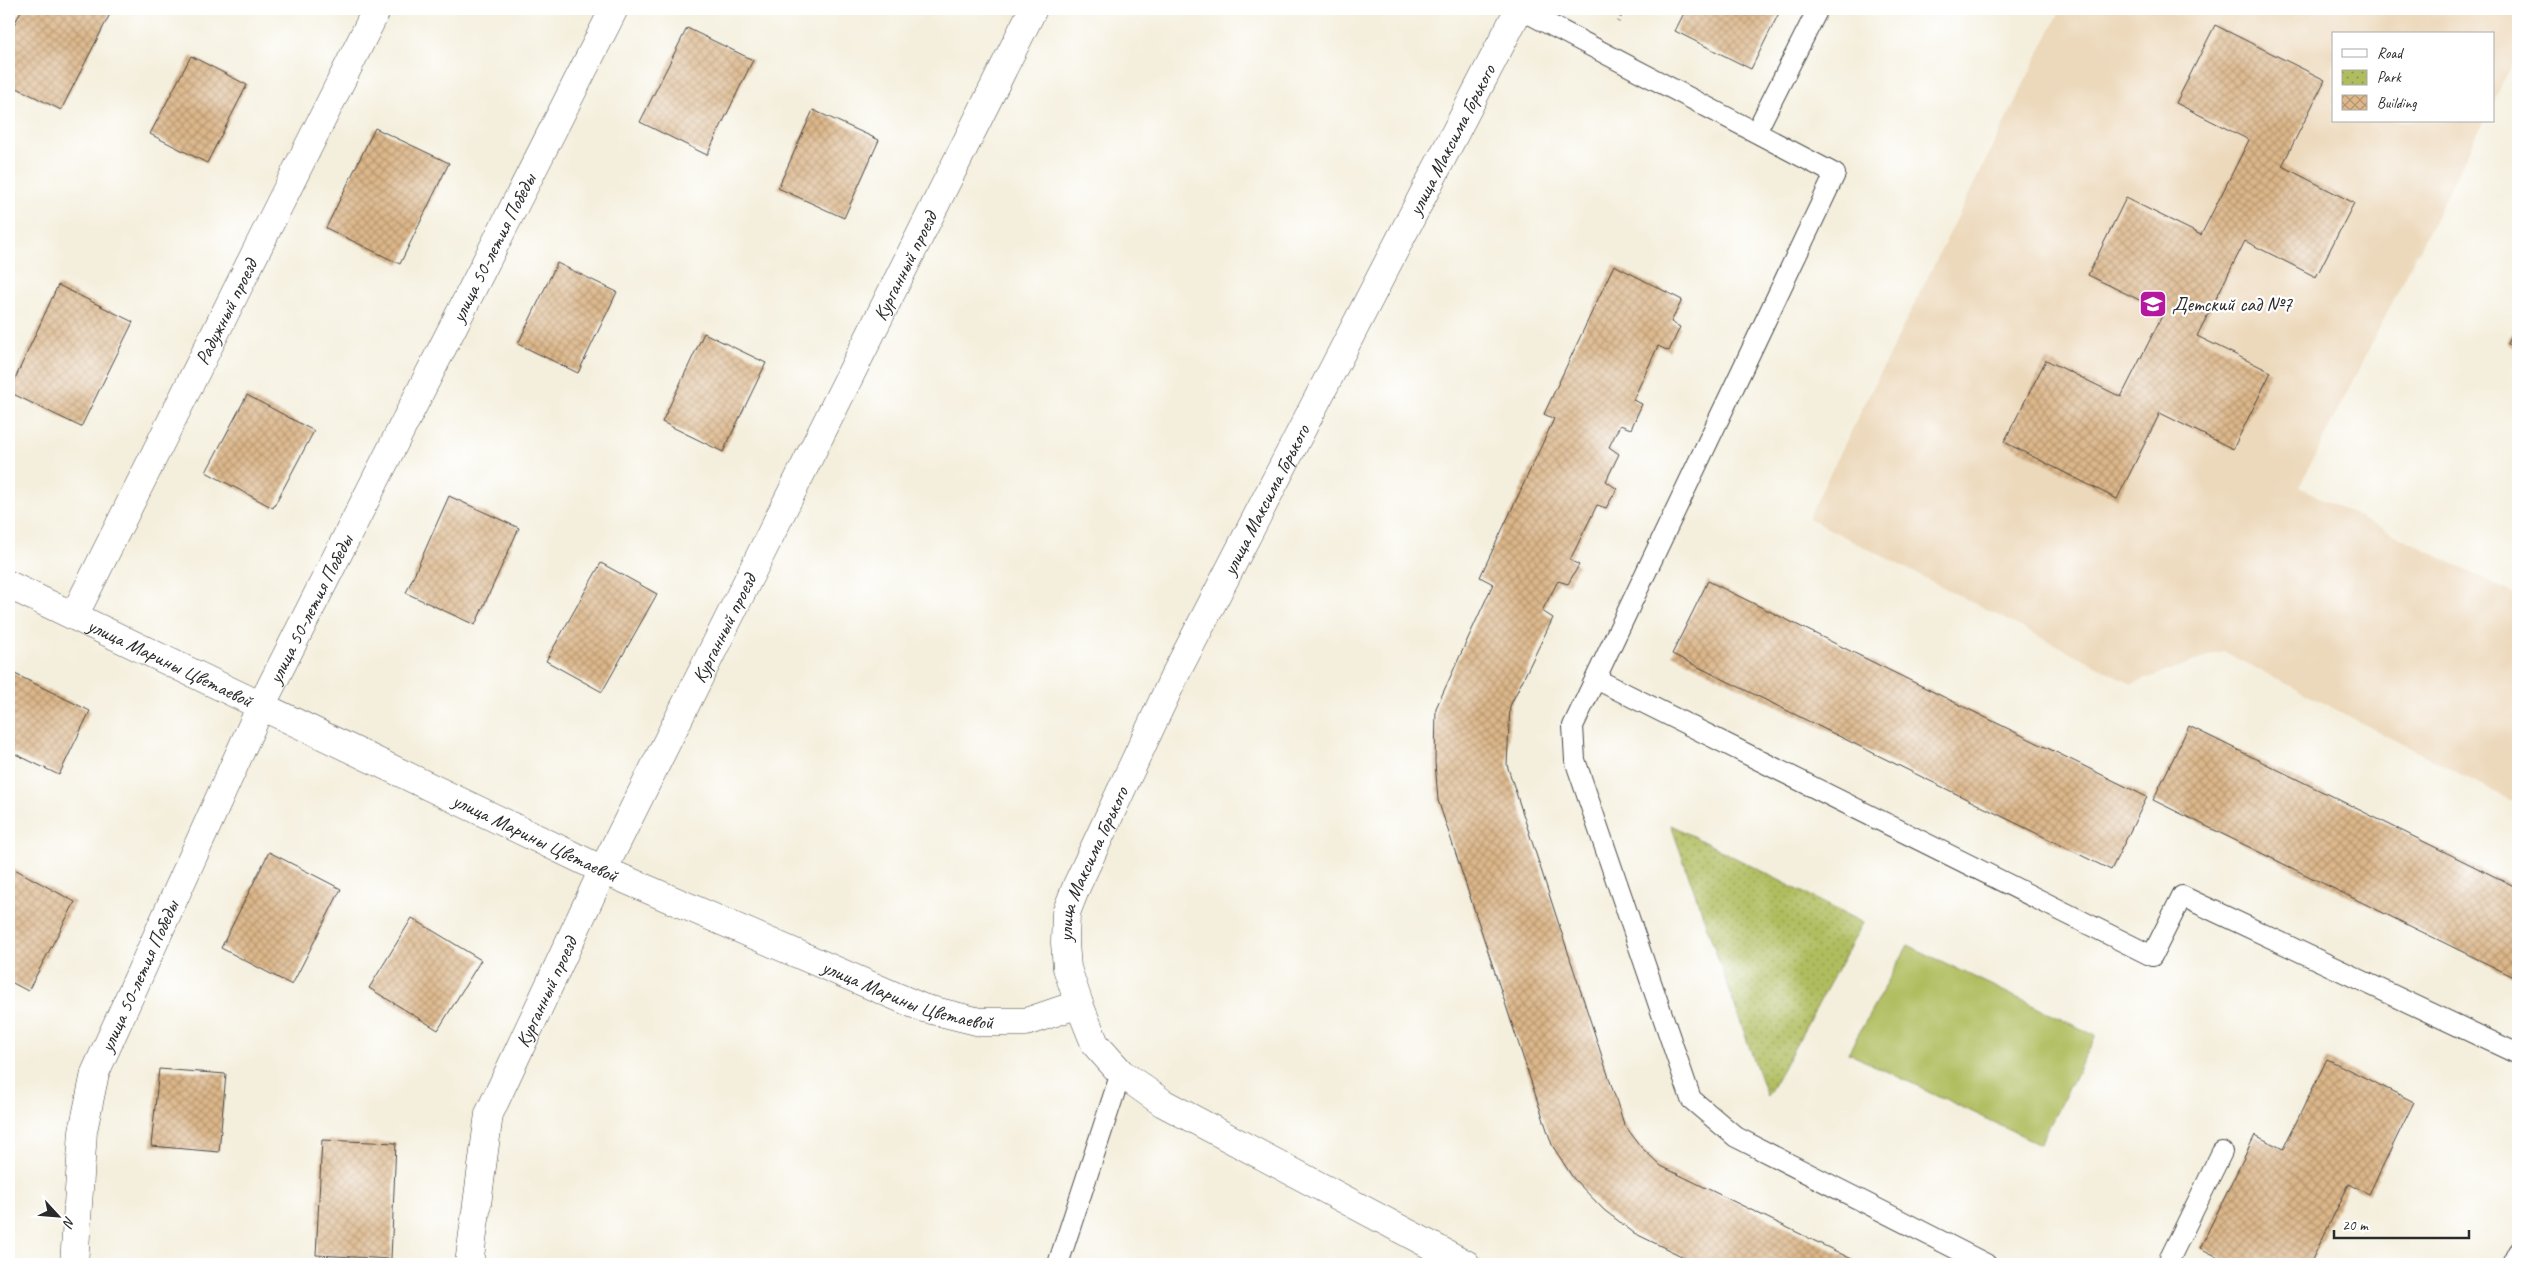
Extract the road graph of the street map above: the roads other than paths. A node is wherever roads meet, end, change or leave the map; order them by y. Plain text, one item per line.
1 (377, 9) edge
2 (614, 9) edge
3 (1033, 9) edge
4 (1520, 9) edge
5 (1818, 9) edge
6 (1756, 132) junction
7 (9, 585) edge
8 (74, 616) junction
9 (1596, 679) junction
10 (261, 706) junction
11 (603, 870) junction
12 (1079, 1004) junction
13 (2518, 1054) edge
14 (1121, 1073) junction
15 (2222, 1152) dead end
16 (2518, 1252) edge
17 (74, 1264) edge
18 (470, 1264) edge
19 (1058, 1264) edge
20 (1466, 1264) edge
21 (1986, 1264) edge
22 (2167, 1264) edge
23 (2512, 1264) edge

1 - 8 street, Радужный проезд
2 - 10 street, улица 50-летия Победы
3 - 11 street, Курганный проезд
4 - 6 lane
4 - 12 street, улица Максима Горького
5 - 6 lane
6 - 9 lane
7 - 8 street, улица Марины Цветаевой
8 - 10 street, улица Марины Цветаевой
9 - 13 lane
9 - 21 lane
10 - 11 street, улица Марины Цветаевой
10 - 17 street, улица 50-летия Победы
11 - 12 street, улица Марины Цветаевой
11 - 18 street, Курганный проезд
12 - 14 street, улица Максима Горького
14 - 19 lane
14 - 20 street, улица Максима Горького
15 - 22 lane
16 - 23 lane

